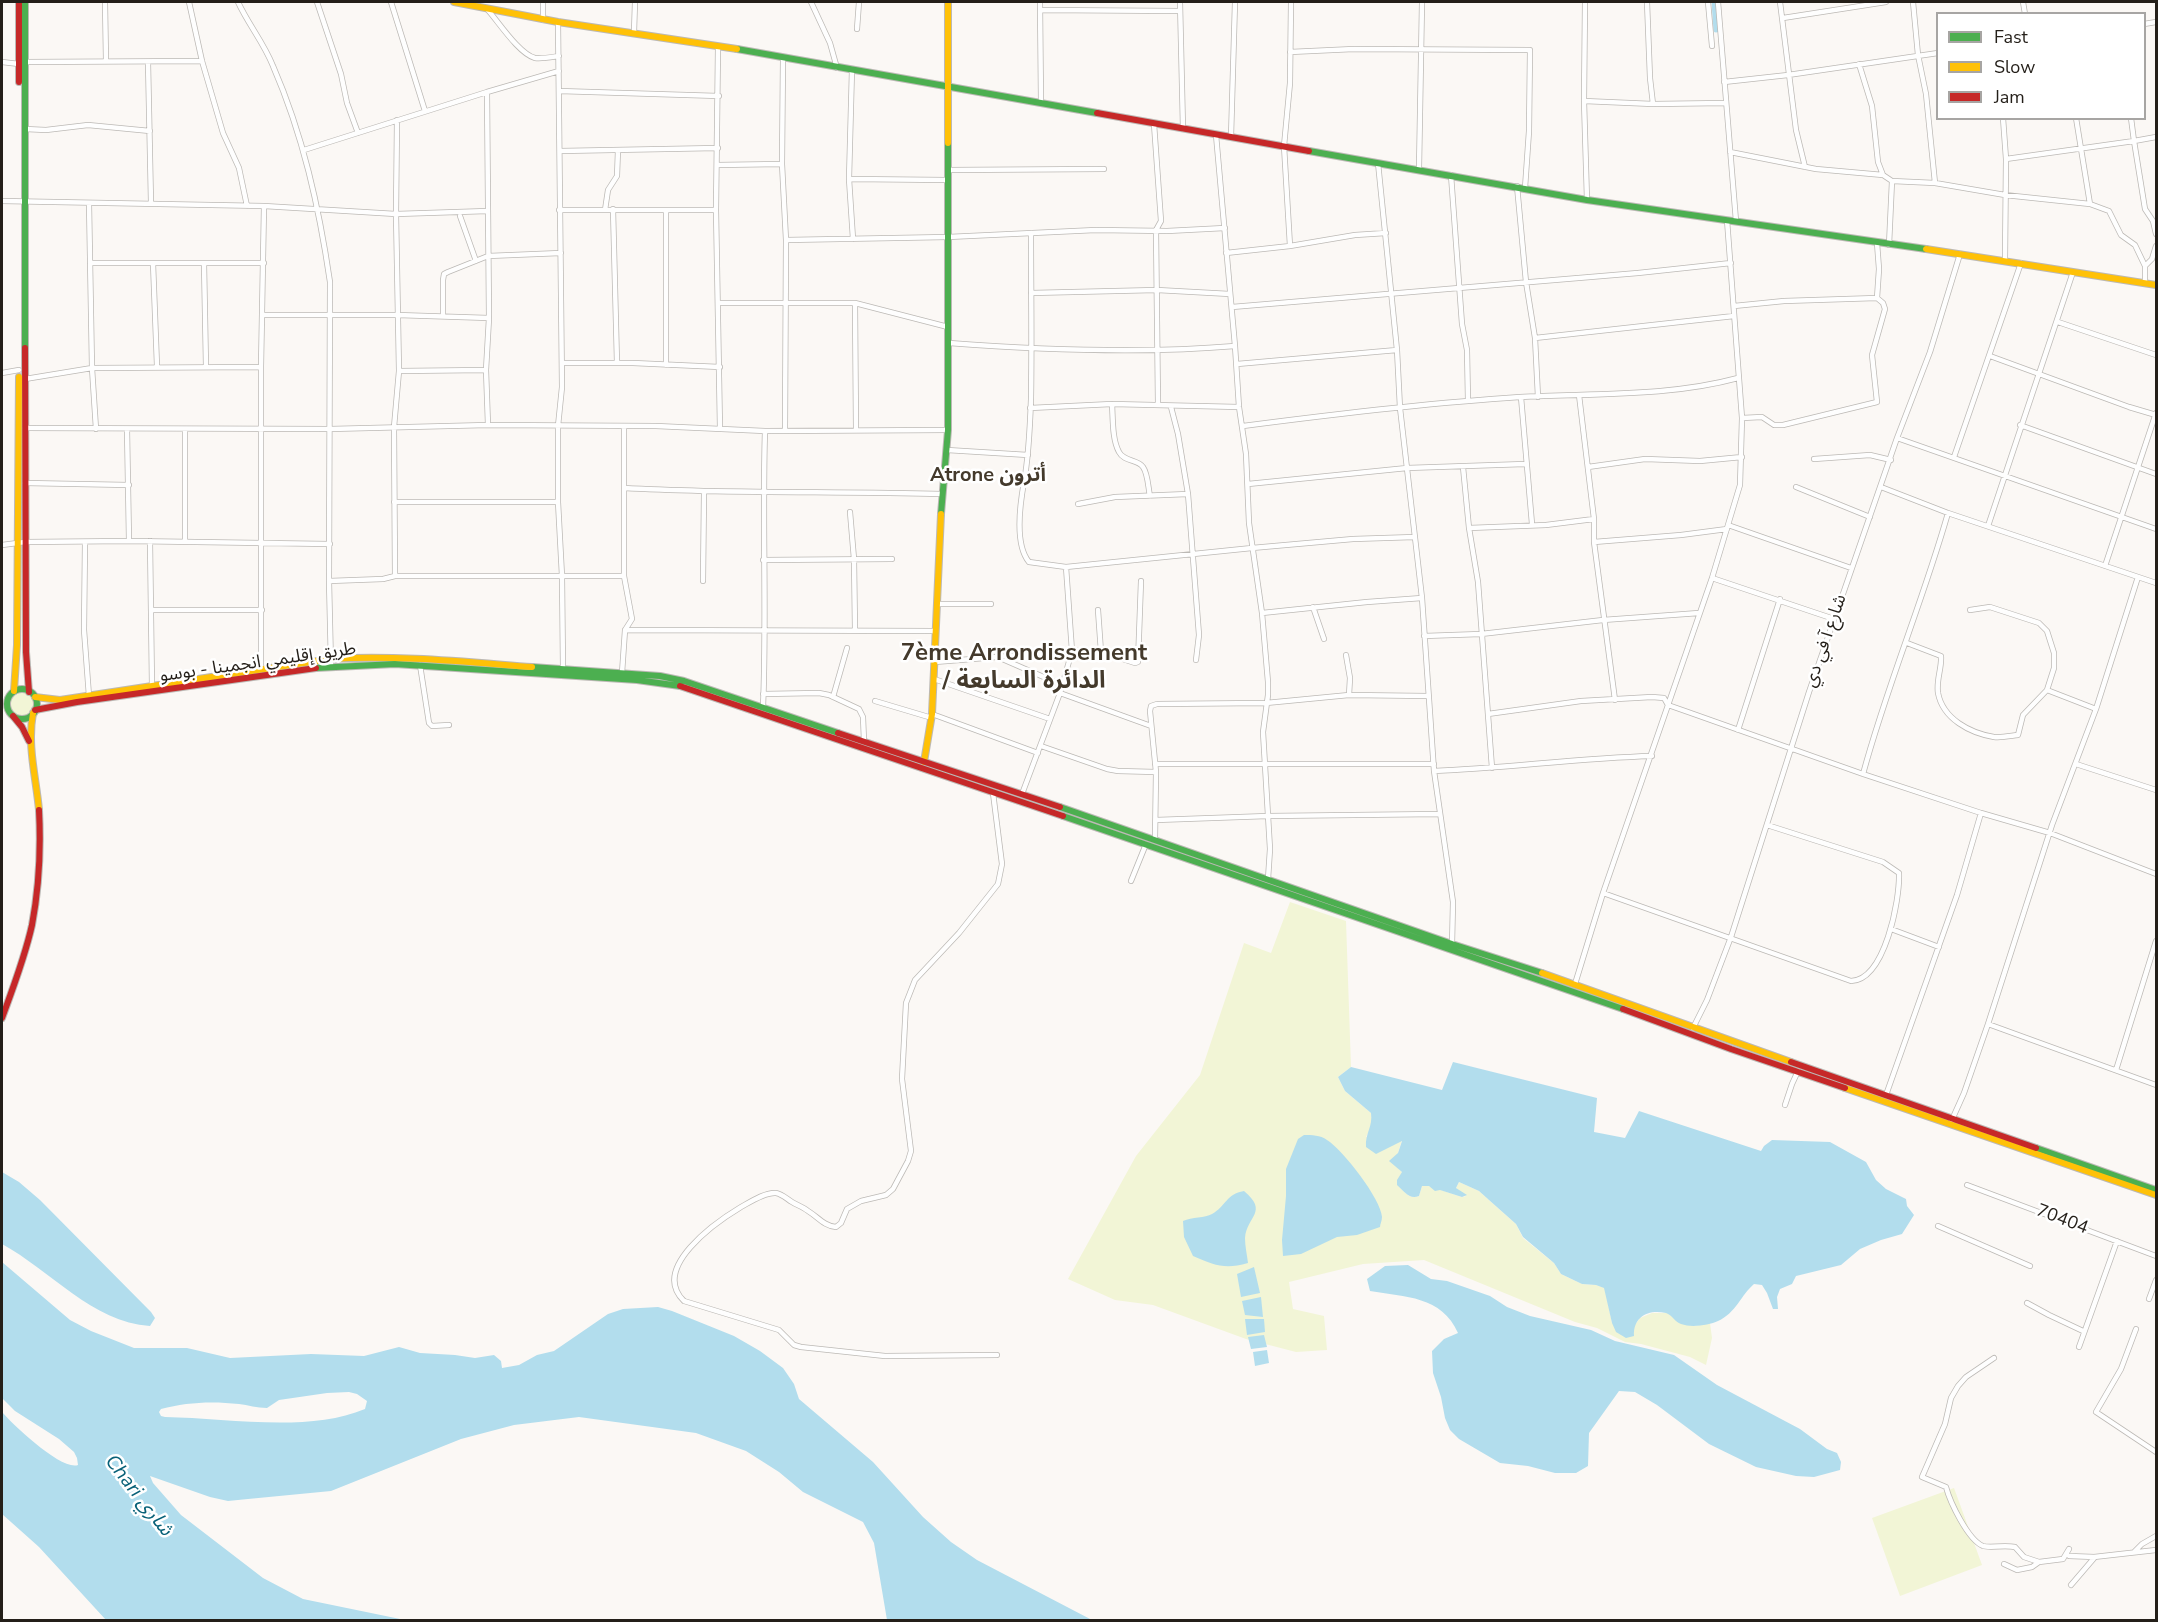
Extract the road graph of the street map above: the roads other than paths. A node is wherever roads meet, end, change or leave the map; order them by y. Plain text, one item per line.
1 (19, 2) edge
2 (26, 2) edge
3 (105, 2) edge
4 (189, 2) edge
5 (238, 2) edge
6 (317, 2) edge
7 (391, 2) edge
8 (454, 2) edge
9 (543, 2) edge
10 (635, 2) edge
11 (811, 2) edge
12 (859, 2) edge
13 (948, 2) edge
14 (1040, 2) edge
15 (1180, 2) edge
16 (1235, 2) edge
17 (1291, 2) edge
18 (1422, 2) edge
19 (1585, 2) edge
20 (1647, 2) edge
21 (1708, 2) edge
22 (1718, 2) edge
23 (1780, 2) edge
24 (1886, 2) edge
25 (1913, 2) edge
26 (488, 9) junction
27 (1040, 10) junction
28 (1180, 11) junction
29 (1783, 18) junction
30 (543, 20) junction
31 (558, 22) junction
32 (857, 29) dead end
33 (634, 32) junction
34 (718, 46) junction
35 (1712, 46) dead end
36 (1420, 50) junction
37 (1290, 52) junction
38 (1936, 53) edge
39 (1918, 55) junction
40 (559, 56) junction
41 (783, 58) junction
42 (106, 61) junction
43 (202, 61) junction
44 (2, 62) edge
45 (148, 62) junction
46 (22, 63) junction
47 (1859, 64) junction
48 (837, 68) junction
49 (852, 69) junction
50 (560, 71) junction
51 (1788, 75) junction
52 (1724, 82) junction
53 (948, 87) junction
54 (559, 91) junction
55 (487, 92) junction
56 (719, 96) junction
57 (1584, 101) junction
58 (1041, 102) junction
59 (1726, 103) junction
60 (1653, 104) junction
61 (425, 111) junction
62 (397, 120) junction
63 (2003, 120) edge
64 (2076, 120) edge
65 (2131, 120) edge
66 (1155, 124) junction
67 (25, 129) junction
68 (1184, 129) junction
69 (150, 131) junction
70 (358, 133) junction
71 (1216, 135) junction
72 (1231, 137) junction
73 (2157, 137) edge
74 (2133, 141) junction
75 (1284, 146) junction
76 (718, 148) junction
77 (2080, 148) junction
78 (304, 150) junction
79 (618, 150) junction
80 (561, 151) junction
81 (1730, 152) junction
82 (2006, 159) junction
83 (1378, 163) junction
84 (782, 164) junction
85 (717, 165) junction
86 (1805, 167) junction
87 (1104, 169) dead end
88 (1419, 169) junction
89 (948, 170) junction
90 (1451, 175) junction
91 (1883, 176) junction
92 (849, 179) junction
93 (947, 180) junction
94 (1892, 181) junction
95 (1935, 183) junction
96 (1517, 186) junction
97 (1525, 188) junction
98 (2005, 195) junction
99 (1587, 200) junction
100 (2, 201) edge
101 (22, 202) junction
102 (89, 203) junction
103 (151, 203) junction
104 (2090, 204) junction
105 (247, 206) junction
106 (264, 206) junction
107 (318, 209) junction
108 (560, 210) junction
109 (605, 210) junction
110 (613, 210) junction
111 (666, 210) junction
112 (716, 210) junction
113 (488, 211) junction
114 (396, 214) junction
115 (460, 216) dead end
116 (1728, 220) junction
117 (1736, 221) junction
118 (1225, 228) junction
119 (1156, 230) junction
120 (1030, 233) junction
121 (1386, 233) junction
122 (2157, 234) edge
123 (948, 237) junction
124 (853, 239) junction
125 (786, 240) junction
126 (1877, 243) junction
127 (1889, 244) junction
128 (1290, 246) junction
129 (2157, 246) edge
130 (561, 253) junction
131 (1226, 253) junction
132 (1960, 254) junction
133 (489, 256) junction
134 (2005, 260) junction
135 (476, 261) junction
136 (90, 263) junction
137 (153, 263) junction
138 (204, 263) junction
139 (264, 263) junction
140 (1731, 263) junction
141 (2021, 263) junction
142 (2145, 266) junction
143 (2073, 272) junction
144 (1526, 282) junction
145 (2145, 283) junction
146 (2157, 285) edge
147 (1459, 287) junction
148 (1157, 290) junction
149 (1032, 293) junction
150 (1391, 293) junction
151 (1230, 294) junction
152 (1877, 298) junction
153 (719, 303) junction
154 (785, 303) junction
155 (855, 303) junction
156 (1734, 306) junction
157 (1232, 307) junction
158 (263, 315) junction
159 (330, 315) junction
160 (397, 316) junction
161 (443, 316) junction
162 (1734, 316) junction
163 (489, 318) junction
164 (2058, 322) junction
165 (948, 327) junction
166 (1535, 338) junction
167 (949, 343) junction
168 (1235, 346) junction
169 (1032, 349) junction
170 (1156, 349) junction
171 (1397, 350) junction
172 (2157, 355) edge
173 (1990, 356) junction
174 (561, 363) junction
175 (617, 363) junction
176 (1237, 364) junction
177 (666, 365) junction
178 (157, 366) junction
179 (206, 367) junction
180 (261, 367) junction
181 (720, 367) junction
182 (92, 368) junction
183 (19, 370) junction
184 (486, 370) junction
185 (399, 371) junction
186 (2, 373) edge
187 (2040, 374) junction
188 (1738, 378) junction
189 (25, 379) junction
190 (1579, 395) junction
191 (1521, 397) junction
192 (1538, 397) junction
193 (1468, 401) junction
194 (1112, 404) junction
195 (1158, 405) junction
196 (1171, 407) junction
197 (1239, 407) junction
198 (1030, 408) junction
199 (1400, 408) junction
200 (2156, 414) edge
201 (1742, 418) junction
202 (488, 425) junction
203 (2020, 425) junction
204 (558, 426) junction
205 (624, 426) junction
206 (1243, 426) junction
207 (394, 427) junction
208 (25, 428) junction
209 (96, 429) junction
210 (127, 429) junction
211 (185, 429) junction
212 (262, 429) junction
213 (330, 429) junction
214 (720, 429) junction
215 (785, 430) junction
216 (856, 430) junction
217 (948, 430) junction
218 (765, 431) junction
219 (1897, 438) junction
220 (947, 450) junction
221 (1028, 456) junction
222 (1742, 457) junction
223 (1954, 457) junction
224 (1814, 459) dead end
225 (1891, 460) junction
226 (1525, 464) junction
227 (1463, 467) junction
228 (1588, 467) junction
229 (1407, 468) junction
230 (2138, 468) junction
231 (2157, 474) edge
232 (2004, 476) junction
233 (25, 483) junction
234 (1248, 484) junction
235 (129, 485) junction
236 (1796, 487) dead end
237 (1881, 487) junction
238 (624, 488) junction
239 (704, 493) junction
240 (763, 493) junction
241 (942, 494) junction
242 (1188, 494) junction
243 (1150, 496) junction
244 (394, 502) junction
245 (558, 502) junction
246 (1078, 504) dead end
247 (850, 512) dead end
248 (1948, 513) junction
249 (1870, 517) junction
250 (2122, 517) junction
251 (1594, 519) junction
252 (1532, 524) junction
253 (1988, 526) junction
254 (1728, 527) junction
255 (1469, 528) junction
256 (2157, 529) edge
257 (1415, 537) junction
258 (129, 541) junction
259 (150, 541) junction
260 (22, 542) junction
261 (85, 542) junction
262 (185, 542) junction
263 (262, 542) junction
264 (1594, 542) junction
265 (330, 544) junction
266 (2, 545) edge
267 (1252, 548) junction
268 (1192, 555) junction
269 (854, 559) junction
270 (892, 559) dead end
271 (763, 560) junction
272 (2105, 566) junction
273 (1066, 567) junction
274 (1851, 567) junction
275 (395, 576) junction
276 (562, 576) junction
277 (624, 576) junction
278 (2138, 577) junction
279 (1712, 578) junction
280 (329, 581) junction
281 (703, 581) dead end
282 (1141, 581) dead end
283 (2157, 583) edge
284 (1422, 598) junction
285 (1780, 599) junction
286 (937, 604) junction
287 (991, 604) dead end
288 (1313, 607) junction
289 (151, 610) junction
290 (262, 610) junction
291 (1098, 610) dead end
292 (1970, 610) dead end
293 (1262, 613) junction
294 (1699, 613) junction
295 (1834, 619) junction
296 (1603, 620) junction
297 (625, 630) junction
298 (855, 630) junction
299 (766, 631) junction
300 (936, 631) junction
301 (1481, 634) junction
302 (1424, 636) junction
303 (1324, 639) dead end
304 (1906, 643) junction
305 (847, 648) dead end
306 (1072, 651) junction
307 (1101, 652) junction
308 (1346, 655) dead end
309 (998, 657) junction
310 (1196, 660) dead end
311 (330, 662) junction
312 (935, 662) junction
313 (420, 665) junction
314 (563, 669) junction
315 (261, 670) junction
316 (522, 670) junction
317 (622, 674) junction
318 (934, 679) junction
319 (1062, 685) junction
320 (152, 687) junction
321 (2047, 690) junction
322 (14, 691) junction
323 (29, 692) junction
324 (1060, 693) junction
325 (764, 694) junction
326 (1349, 695) junction
327 (88, 696) junction
328 (1428, 696) junction
329 (35, 697) junction
330 (833, 697) junction
331 (5, 700) edge
332 (875, 700) dead end
333 (1615, 700) junction
334 (1266, 703) junction
335 (1668, 705) junction
336 (763, 707) junction
337 (2096, 709) junction
338 (34, 712) junction
339 (2, 713) edge
340 (12, 714) junction
341 (1488, 714) junction
342 (932, 716) junction
343 (1050, 719) junction
344 (449, 725) dead end
345 (1151, 726) junction
346 (1738, 730) junction
347 (864, 741) junction
348 (30, 744) junction
349 (1041, 746) junction
350 (1791, 748) junction
351 (1038, 753) junction
352 (1652, 756) junction
353 (924, 761) junction
354 (1264, 763) junction
355 (1155, 764) junction
356 (1434, 764) junction
357 (2076, 764) junction
358 (922, 768) junction
359 (1492, 768) junction
360 (1434, 771) junction
361 (1156, 772) junction
362 (1863, 774) junction
363 (2157, 790) edge
364 (993, 793) junction
365 (1022, 794) junction
366 (1981, 813) junction
367 (1440, 814) junction
368 (1268, 816) junction
369 (1156, 820) junction
370 (1767, 825) junction
371 (2050, 833) junction
372 (1155, 839) junction
373 (1146, 844) junction
374 (2157, 874) edge
375 (1268, 879) junction
376 (1131, 881) dead end
377 (1603, 893) junction
378 (1891, 929) junction
379 (1731, 937) junction
380 (2157, 940) edge
381 (1451, 946) junction
382 (1939, 947) junction
383 (1575, 984) junction
384 (2, 1016) edge
385 (1988, 1024) junction
386 (1692, 1031) junction
387 (2116, 1070) junction
388 (1798, 1071) junction
389 (2157, 1085) edge
390 (1886, 1095) junction
391 (1785, 1105) dead end
392 (1951, 1121) junction
393 (1967, 1185) dead end
394 (2157, 1190) edge
395 (2157, 1195) edge
396 (1938, 1226) dead end
397 (2117, 1242) junction
398 (2157, 1256) edge
399 (2030, 1266) dead end
400 (2157, 1280) edge
401 (2149, 1299) dead end
402 (2027, 1303) dead end
403 (2136, 1329) dead end
404 (2083, 1331) junction
405 (2079, 1347) dead end
406 (997, 1355) dead end
407 (1994, 1358) dead end
408 (2157, 1452) edge
409 (2157, 1536) edge
410 (2069, 1549) dead end
411 (2157, 1550) edge
412 (2134, 1552) junction
413 (2069, 1556) dead end
414 (2094, 1557) junction
415 (2039, 1562) junction
416 (2004, 1564) dead end
417 (2071, 1585) dead end

1 - 46 main road
2 - 46 main road
3 - 42 street
4 - 43 street
5 - 78 street
6 - 70 street
7 - 61 street
8 - 26 main road
9 - 30 street
10 - 33 street
11 - 48 street
12 - 32 street
13 - 53 main road
14 - 27 street
15 - 28 street
16 - 72 street
17 - 37 street
18 - 36 street
19 - 57 street
20 - 60 street
21 - 35 street
22 - 52 street
23 - 29 street
24 - 29 street
25 - 39 street
26 - 30 main road
26 - 40 street
27 - 28 street
27 - 58 street
28 - 68 street
29 - 51 street
30 - 31 main road
31 - 33 main road
31 - 40 street
33 - 34 main road
34 - 41 main road
34 - 56 street
36 - 37 street
36 - 88 street
36 - 97 street
37 - 75 street
38 - 39 street
39 - 47 street
39 - 95 street
40 - 50 street
41 - 48 main road
41 - 84 street
42 - 45 street
42 - 46 street
43 - 45 street
43 - 105 street
44 - 46 street
45 - 69 street
46 - 67 main road
46 - 101 main road
47 - 51 street
47 - 91 street
48 - 49 main road
49 - 53 main road
49 - 92 street
50 - 54 street
50 - 55 street
51 - 52 street
51 - 86 street
52 - 59 street
53 - 58 main road
53 - 89 main road
54 - 56 street
54 - 80 street
55 - 61 street
55 - 113 street
56 - 76 street
57 - 60 street
57 - 99 street
58 - 66 main road
59 - 60 street
59 - 81 street
61 - 62 street
62 - 70 street
62 - 114 street
63 - 82 street
64 - 77 street
65 - 74 street
66 - 68 main road
66 - 119 street
67 - 69 street
67 - 101 main road
68 - 71 main road
69 - 103 street
70 - 78 street
71 - 72 main road
71 - 118 street
72 - 75 main road
73 - 74 street
74 - 77 street
74 - 122 street
75 - 83 main road
75 - 128 street
76 - 79 street
76 - 85 street
77 - 82 street
77 - 104 street
78 - 107 street
79 - 80 street
79 - 109 street
80 - 108 street
81 - 86 street
81 - 117 street
82 - 98 street
83 - 88 main road
83 - 121 street
84 - 85 street
84 - 125 street
85 - 112 street
86 - 91 street
87 - 89 street
88 - 90 main road
89 - 93 main road
90 - 96 main road
90 - 147 street
91 - 94 street
92 - 93 street
92 - 124 street
93 - 123 main road
94 - 95 street
94 - 127 street
95 - 98 street
96 - 97 main road
96 - 144 street
97 - 99 main road
98 - 104 street
98 - 134 street
99 - 116 main road
100 - 101 street
101 - 102 street
101 - 183 main road
101 - 189 main road
102 - 103 street
102 - 136 street
103 - 105 street
104 - 142 street
105 - 106 street
106 - 107 street
106 - 139 street
107 - 114 street
107 - 159 street
108 - 109 street
108 - 130 street
109 - 110 street
110 - 111 street
110 - 175 street
111 - 112 street
111 - 177 street
112 - 153 street
113 - 114 street
113 - 133 street
114 - 160 street
115 - 135 street
116 - 117 main road
116 - 140 street
117 - 126 main road
118 - 119 street
118 - 131 street
119 - 120 street
119 - 148 street
120 - 123 street
120 - 149 street
121 - 128 street
121 - 150 street
123 - 124 street
123 - 165 main road
124 - 125 street
125 - 154 street
126 - 127 main road
126 - 152 street
127 - 132 main road
128 - 131 street
129 - 142 street
130 - 133 street
130 - 174 street
131 - 151 street
132 - 134 main road
132 - 219 street, شارع آ في دي
133 - 135 street
133 - 163 street
134 - 141 main road
135 - 161 street
136 - 137 street
136 - 182 street
137 - 138 street
137 - 178 street
138 - 139 street
138 - 179 street
139 - 158 street
140 - 144 street
140 - 156 street
141 - 143 main road
141 - 173 street
142 - 145 street
143 - 145 main road
143 - 164 street
144 - 147 street
144 - 166 street
145 - 146 main road
147 - 150 street
147 - 193 street
148 - 149 street
148 - 151 street
148 - 170 street
149 - 169 street
150 - 157 street
150 - 171 street
151 - 157 street
152 - 156 street
152 - 201 street
153 - 154 street
153 - 181 street
154 - 155 street
154 - 215 street
155 - 165 street
155 - 216 street
156 - 162 street
157 - 168 street
158 - 159 street
158 - 180 street
159 - 160 street
159 - 213 street
160 - 161 street
160 - 163 street
160 - 185 street
161 - 163 street
162 - 166 street
162 - 188 street
163 - 184 street
164 - 172 street
164 - 187 street
165 - 167 main road
166 - 192 street
167 - 169 street
167 - 217 main road
168 - 170 street
168 - 176 street
169 - 170 street
169 - 198 street
170 - 195 street
171 - 176 street
171 - 199 street
173 - 187 street
173 - 223 street
174 - 175 street
174 - 204 street
175 - 177 street
176 - 197 street
177 - 181 street
178 - 179 street
178 - 182 street
179 - 180 street
180 - 212 street
181 - 214 street
182 - 189 street
182 - 209 street
183 - 186 street
183 - 260 main road
184 - 185 street
184 - 202 street
185 - 207 street
187 - 200 street
187 - 203 street
188 - 190 street
188 - 201 street
189 - 208 main road
190 - 192 street
190 - 228 street
191 - 192 street
191 - 193 street
191 - 226 street
193 - 199 street
194 - 195 street
194 - 198 street
194 - 243 street
195 - 196 street
196 - 197 street
196 - 242 street
197 - 206 street
198 - 221 street
199 - 206 street
199 - 229 street
200 - 230 street
201 - 222 street
202 - 204 street
202 - 207 street
203 - 230 street
203 - 232 street
204 - 205 street
204 - 245 street
205 - 214 street
205 - 238 street
206 - 234 street
207 - 213 street
207 - 244 street
208 - 209 street
208 - 233 main road
209 - 210 street
210 - 211 street
210 - 235 street
211 - 212 street
211 - 262 street
212 - 213 street
212 - 263 street
213 - 265 street
214 - 218 street
215 - 216 street
215 - 218 street
216 - 217 street
217 - 220 main road
218 - 240 street
219 - 223 street
219 - 225 street, شارع آ في دي
220 - 221 street
220 - 241 main road
221 - 273 street
222 - 228 street
222 - 254 street
223 - 232 street
224 - 225 street
225 - 237 street, شارع آ في دي
226 - 227 street
226 - 252 street
227 - 229 street
227 - 255 street
228 - 251 street
229 - 234 street
229 - 257 street
230 - 231 street
230 - 250 street
232 - 250 street
232 - 253 street
233 - 235 street
233 - 260 main road
234 - 267 street
235 - 258 street
236 - 249 street
237 - 248 street
237 - 249 street, شارع آ في دي
238 - 239 street
238 - 277 street
239 - 240 street
239 - 281 street
240 - 241 street
240 - 271 street
241 - 286 main road
242 - 243 street
242 - 268 street
243 - 246 street
244 - 245 street
244 - 275 street
245 - 276 street
247 - 269 street
248 - 253 street
248 - 304 street
249 - 274 street, شارع آ في دي
250 - 256 street
250 - 272 street
251 - 252 street
251 - 264 street
252 - 255 street
253 - 272 street
254 - 264 street
254 - 274 street
254 - 279 street
255 - 301 street
257 - 267 street
257 - 284 street
258 - 259 street
258 - 261 street
259 - 262 street
259 - 289 street
260 - 261 street
260 - 266 street
260 - 322 main road
260 - 323 main road
261 - 327 street
262 - 263 street
263 - 265 street
263 - 290 street
264 - 296 street
265 - 280 street
267 - 268 street
267 - 293 street
268 - 273 street
268 - 310 street
269 - 270 street
269 - 271 street
269 - 298 street
271 - 299 street
272 - 278 street
273 - 306 street
274 - 295 street, شارع آ في دي
275 - 276 street
275 - 280 street
276 - 277 street
276 - 314 street
277 - 297 street
278 - 283 street
278 - 337 street
279 - 285 street
279 - 294 street
280 - 311 street
282 - 307 street
284 - 288 street
284 - 302 street
285 - 295 street
285 - 346 street
286 - 287 street
286 - 300 main road
288 - 293 street
288 - 303 street
289 - 290 street
289 - 320 street
290 - 315 street
291 - 307 street
292 - 321 street
293 - 334 street
294 - 296 street
294 - 335 street
295 - 350 street, شارع آ في دي
296 - 301 street
296 - 333 street
297 - 299 street
297 - 317 street
298 - 299 street
298 - 300 street
299 - 325 street
300 - 312 main road
301 - 302 street
301 - 341 street
302 - 328 street
304 - 321 street
304 - 362 street
305 - 330 street
306 - 307 street
306 - 309 street
306 - 319 street
308 - 326 street
309 - 312 street
309 - 319 street
311 - 313 main road, طريق إقليمي انجمينا - بوسو
311 - 315 main road, طريق إقليمي انجمينا - بوسو
311 - 316 main road, طريق إقليمي انجمينا - بوسو
311 - 338 main road, طريق إقليمي انجمينا - بوسو
312 - 318 main road
313 - 316 main road, طريق إقليمي انجمينا - بوسو
313 - 344 street
314 - 316 main road
314 - 317 main road
315 - 320 main road, طريق إقليمي انجمينا - بوسو
316 - 358 main road
317 - 336 main road
318 - 342 main road
318 - 343 street
319 - 324 street
320 - 327 main road, طريق إقليمي انجمينا - بوسو
321 - 337 street
322 - 323 main road
322 - 331 main road
323 - 329 main road
324 - 343 street
324 - 345 street
325 - 330 street
325 - 336 street
326 - 328 street
326 - 334 street
327 - 329 main road, طريق إقليمي انجمينا - بوسو
328 - 356 street
329 - 338 main road
330 - 347 street
331 - 340 main road
332 - 342 street
333 - 335 street
333 - 341 street
334 - 345 street
334 - 354 street
335 - 346 street
335 - 352 street
336 - 347 main road
337 - 357 street
338 - 340 main road
338 - 348 main road
339 - 340 main road
340 - 348 main road
341 - 359 street
342 - 351 street
342 - 353 main road
343 - 349 street
345 - 355 street
346 - 350 street
347 - 353 main road
348 - 384 main road
349 - 351 street
349 - 361 street
350 - 362 street
350 - 370 street, شارع آ في دي
351 - 365 street
352 - 359 street
352 - 377 street
353 - 358 main road
353 - 365 main road
354 - 355 street
354 - 356 street
354 - 368 street
355 - 361 street
356 - 360 street
357 - 363 street
357 - 371 street
358 - 364 main road
359 - 360 street
360 - 367 street
361 - 369 street
362 - 366 street
364 - 373 main road
364 - 406 street
365 - 372 main road
366 - 371 street
366 - 382 street
367 - 368 street
367 - 381 street
368 - 369 street
368 - 375 street
369 - 372 street
370 - 378 street
370 - 379 street, شارع آ في دي
371 - 374 street
371 - 385 street
372 - 375 main road
373 - 376 street
373 - 381 main road
375 - 381 main road
377 - 379 street
377 - 383 street
378 - 379 street
378 - 382 street
379 - 386 street, شارع آ في دي
380 - 387 street
381 - 383 main road
381 - 386 main road
382 - 390 street
383 - 386 main road
385 - 387 street
385 - 392 street
386 - 388 main road
386 - 390 main road
387 - 389 street
388 - 391 street
388 - 392 main road
390 - 392 main road
392 - 394 main road
392 - 395 main road
393 - 397 street, 70404
396 - 399 street
397 - 398 street, 70404
397 - 404 street
400 - 401 street
402 - 404 street
403 - 408 street
404 - 405 street
407 - 415 street
409 - 412 street
410 - 415 street
411 - 412 street
412 - 414 street
413 - 414 street
414 - 417 street
415 - 416 street

